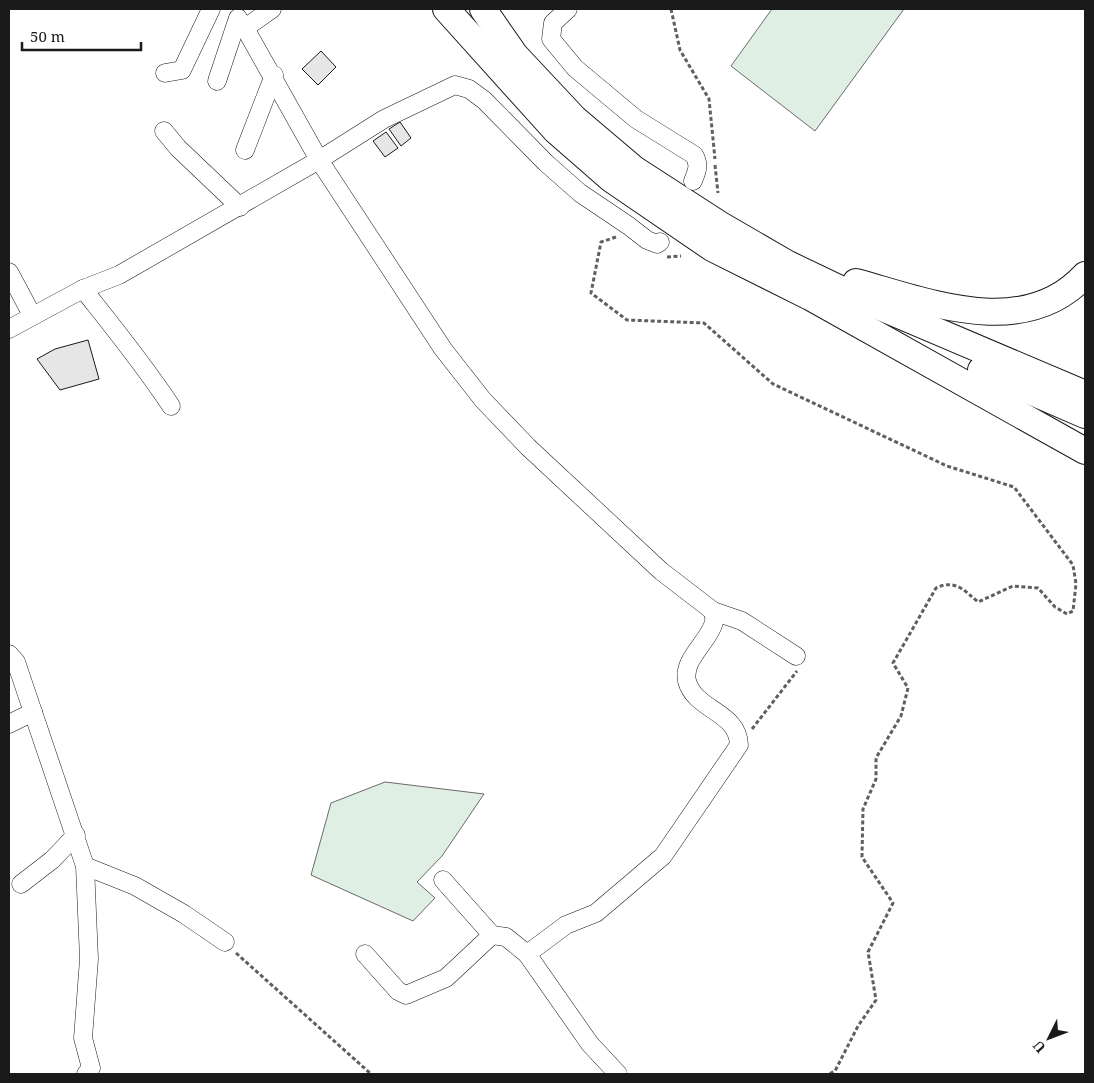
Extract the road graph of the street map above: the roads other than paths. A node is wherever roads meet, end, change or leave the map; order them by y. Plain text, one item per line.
1 (211, 9) edge
2 (272, 9) edge
3 (446, 9) edge
4 (483, 9) edge
5 (568, 9) edge
6 (238, 18) edge
7 (165, 73) dead end
8 (274, 75) junction
9 (217, 81) dead end
10 (164, 131) dead end
11 (245, 150) dead end
12 (319, 160) junction
13 (693, 181) dead end
14 (240, 207) junction
15 (661, 250) road end
16 (788, 264) junction
17 (9, 272) edge
18 (1085, 275) edge
19 (83, 289) junction
20 (810, 297) junction
21 (32, 316) junction
22 (9, 329) edge
23 (1085, 394) edge
24 (171, 406) dead end
25 (1085, 415) edge
26 (1085, 451) edge
27 (713, 610) junction
28 (9, 654) edge
29 (796, 656) road end
30 (33, 712) junction
31 (9, 724) edge
32 (76, 835) junction
33 (85, 866) junction
34 (443, 880) dead end
35 (21, 884) dead end
36 (492, 935) junction
37 (225, 942) road end
38 (366, 954) dead end
39 (527, 954) junction
40 (86, 1074) edge
41 (618, 1074) edge

1 - 7 street
2 - 6 street
3 - 20 highway
4 - 16 highway
5 - 13 street
6 - 8 street
6 - 9 street
8 - 11 street
8 - 12 street
10 - 14 street
12 - 14 street
12 - 15 street
12 - 27 street
14 - 19 street
16 - 18 highway
16 - 23 highway
17 - 21 street
19 - 21 street
19 - 24 street
20 - 25 highway
20 - 26 highway
21 - 22 street
27 - 29 street
27 - 39 street
28 - 30 street
30 - 31 street
30 - 32 street
32 - 33 street
32 - 35 street
33 - 37 street
33 - 40 street
34 - 36 street
36 - 38 street
36 - 39 street
39 - 41 street

